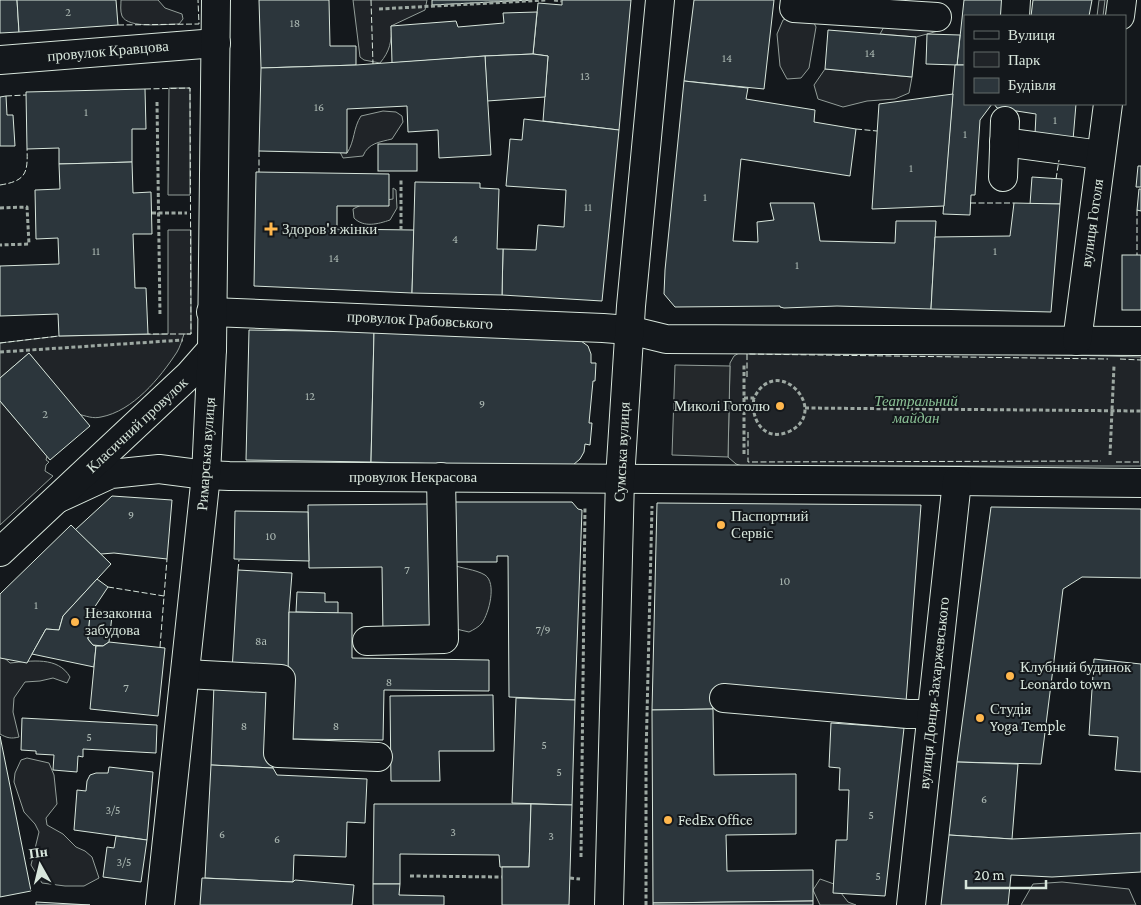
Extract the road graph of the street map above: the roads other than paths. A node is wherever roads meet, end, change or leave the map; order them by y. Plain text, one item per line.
1 (216, 0) edge
2 (660, 0) edge
3 (795, 0) edge
4 (1016, 0) edge
5 (1122, 0) edge
6 (1015, 15) edge
7 (1120, 15) edge
8 (937, 17) dead end
9 (216, 43) junction
10 (0, 60) edge
11 (1108, 105) edge
12 (1101, 155) junction
13 (1003, 177) dead end
14 (212, 312) junction
15 (629, 330) junction
16 (1077, 342) junction
17 (1141, 342) edge
18 (212, 348) junction
19 (206, 475) junction
20 (441, 477) junction
21 (620, 479) junction
22 (957, 481) junction
23 (1141, 484) edge
24 (59, 498) junction
25 (0, 552) edge
26 (367, 641) dead end
27 (186, 674) junction
28 (724, 698) dead end
29 (931, 714) junction
30 (378, 757) dead end
31 (160, 905) edge
32 (609, 905) edge
33 (911, 905) edge

1 - 9 street, Римарська вулиця
2 - 15 street, Сумська вулиця
3 - 8 street
4 - 6 street
5 - 7 street
9 - 10 street, провулок Кравцова
9 - 14 street, Римарська вулиця
11 - 12 street, вулиця Гоголя
12 - 13 street
12 - 16 street, вулиця Гоголя
14 - 15 street, провулок Грабовського
14 - 18 street, Римарська вулиця
15 - 16 street
15 - 21 street, Сумська вулиця
16 - 17 street
18 - 19 street, Римарська вулиця
18 - 24 street, Класичний провулок
19 - 20 street, провулок Некрасова
19 - 24 street, Класичний провулок
19 - 27 street, Римарська вулиця
20 - 21 street, провулок Некрасова
20 - 26 street
21 - 22 street
21 - 32 street, Сумська вулиця
22 - 23 street
22 - 29 street, вулиця Донця-Захаржевського
24 - 25 street, Класичний провулок
27 - 30 street
27 - 31 street, Римарська вулиця
28 - 29 street
29 - 33 street, вулиця Донця-Захаржевського

